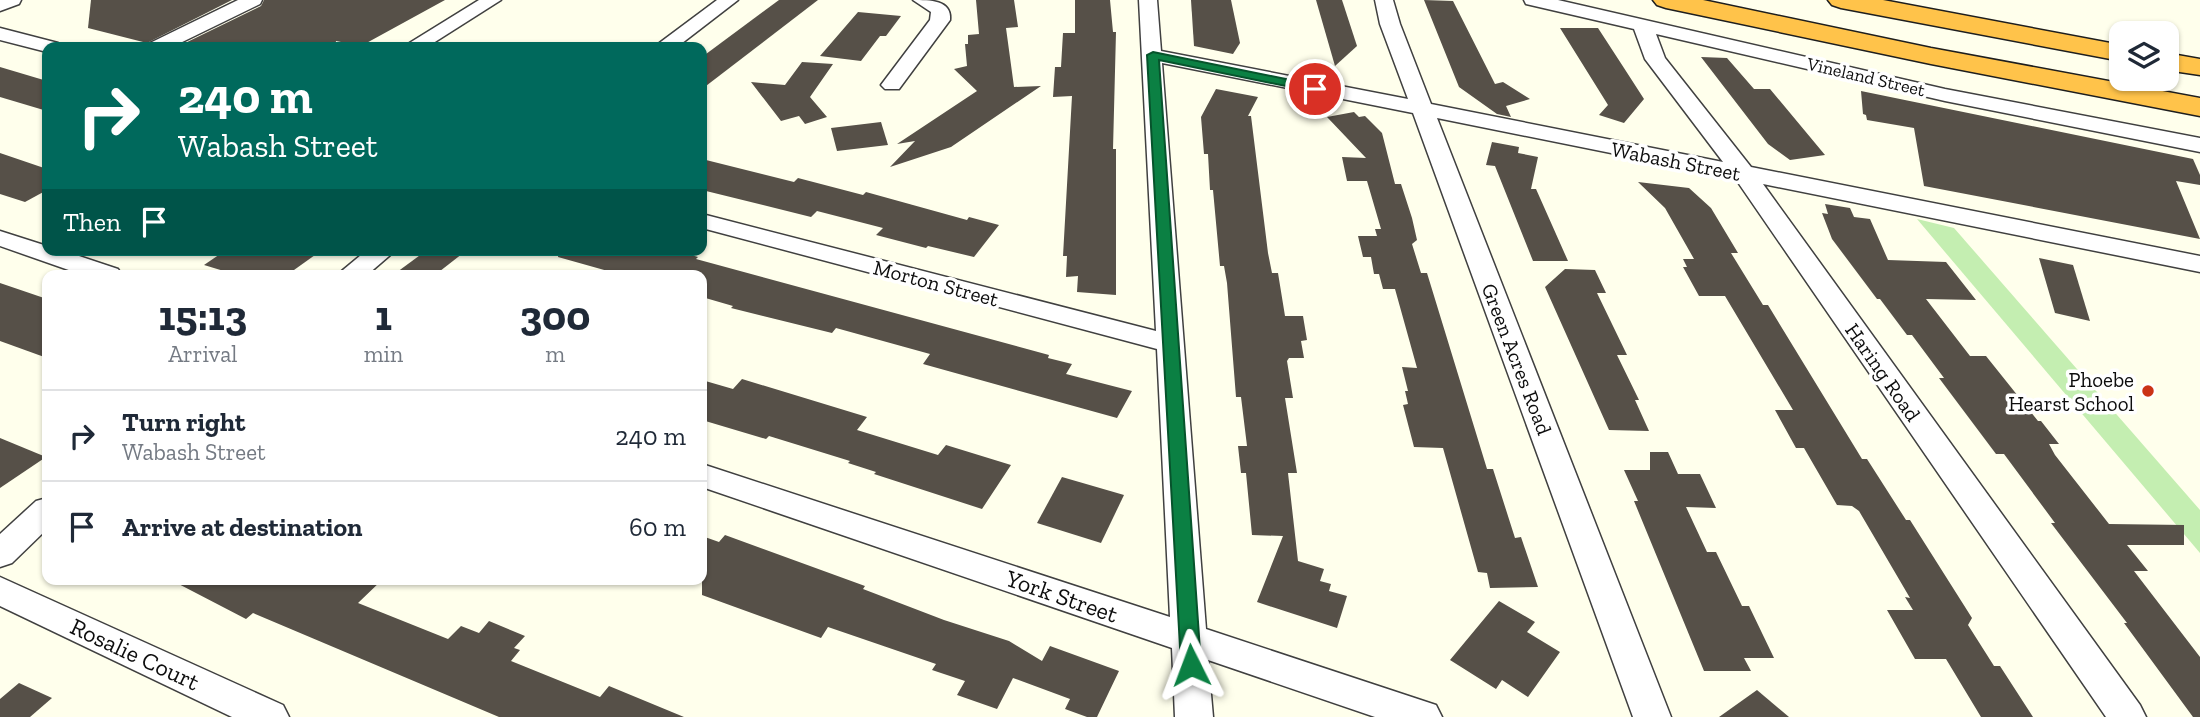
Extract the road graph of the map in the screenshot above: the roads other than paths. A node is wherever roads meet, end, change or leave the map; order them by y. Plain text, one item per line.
1 (12, 0) edge
2 (253, 0) edge
3 (492, 0) edge
4 (729, 0) edge
5 (922, 0) edge
6 (1149, 0) edge
7 (1384, 0) edge
8 (1533, 0) edge
9 (1666, 0) edge
10 (1842, 0) edge
11 (0, 5) edge
12 (1643, 26) junction
13 (0, 34) edge
14 (167, 42) edge
15 (421, 42) edge
16 (671, 42) edge
17 (42, 45) edge
18 (2109, 51) edge
19 (1153, 55) junction
20 (2179, 63) edge
21 (2200, 67) edge
22 (892, 85) dead end
23 (2200, 107) edge
24 (1424, 111) junction
25 (2200, 145) edge
26 (1744, 174) junction
27 (707, 222) edge
28 (0, 238) edge
29 (42, 252) edge
30 (53, 256) edge
31 (376, 256) edge
32 (2200, 264) edge
33 (93, 270) edge
34 (357, 270) edge
35 (1171, 344) junction
36 (707, 477) edge
37 (42, 515) edge
38 (0, 554) edge
39 (0, 591) edge
40 (1189, 639) junction
41 (270, 717) edge
42 (1194, 717) edge
43 (1423, 717) edge
44 (1652, 717) edge
45 (2127, 717) edge

1 - 11 street
2 - 14 street
3 - 15 street
4 - 16 street
5 - 22 street
6 - 19 street
7 - 24 street, Green Acres Road
8 - 12 street, Vineland Street
9 - 23 highway
10 - 18 highway
12 - 25 street, Vineland Street
12 - 26 street, Haring Road
13 - 17 street
19 - 24 street, Wabash Street
19 - 35 street
20 - 21 highway
24 - 26 street, Wabash Street
24 - 44 street, Green Acres Road
26 - 32 street, Wabash Street
26 - 45 street, Haring Road
27 - 35 street, Morton Street
28 - 29 street
30 - 33 street
31 - 34 street
35 - 40 street
36 - 40 street, York Street
37 - 38 street
39 - 41 street, Rosalie Court
40 - 42 street
40 - 43 street, York Street

